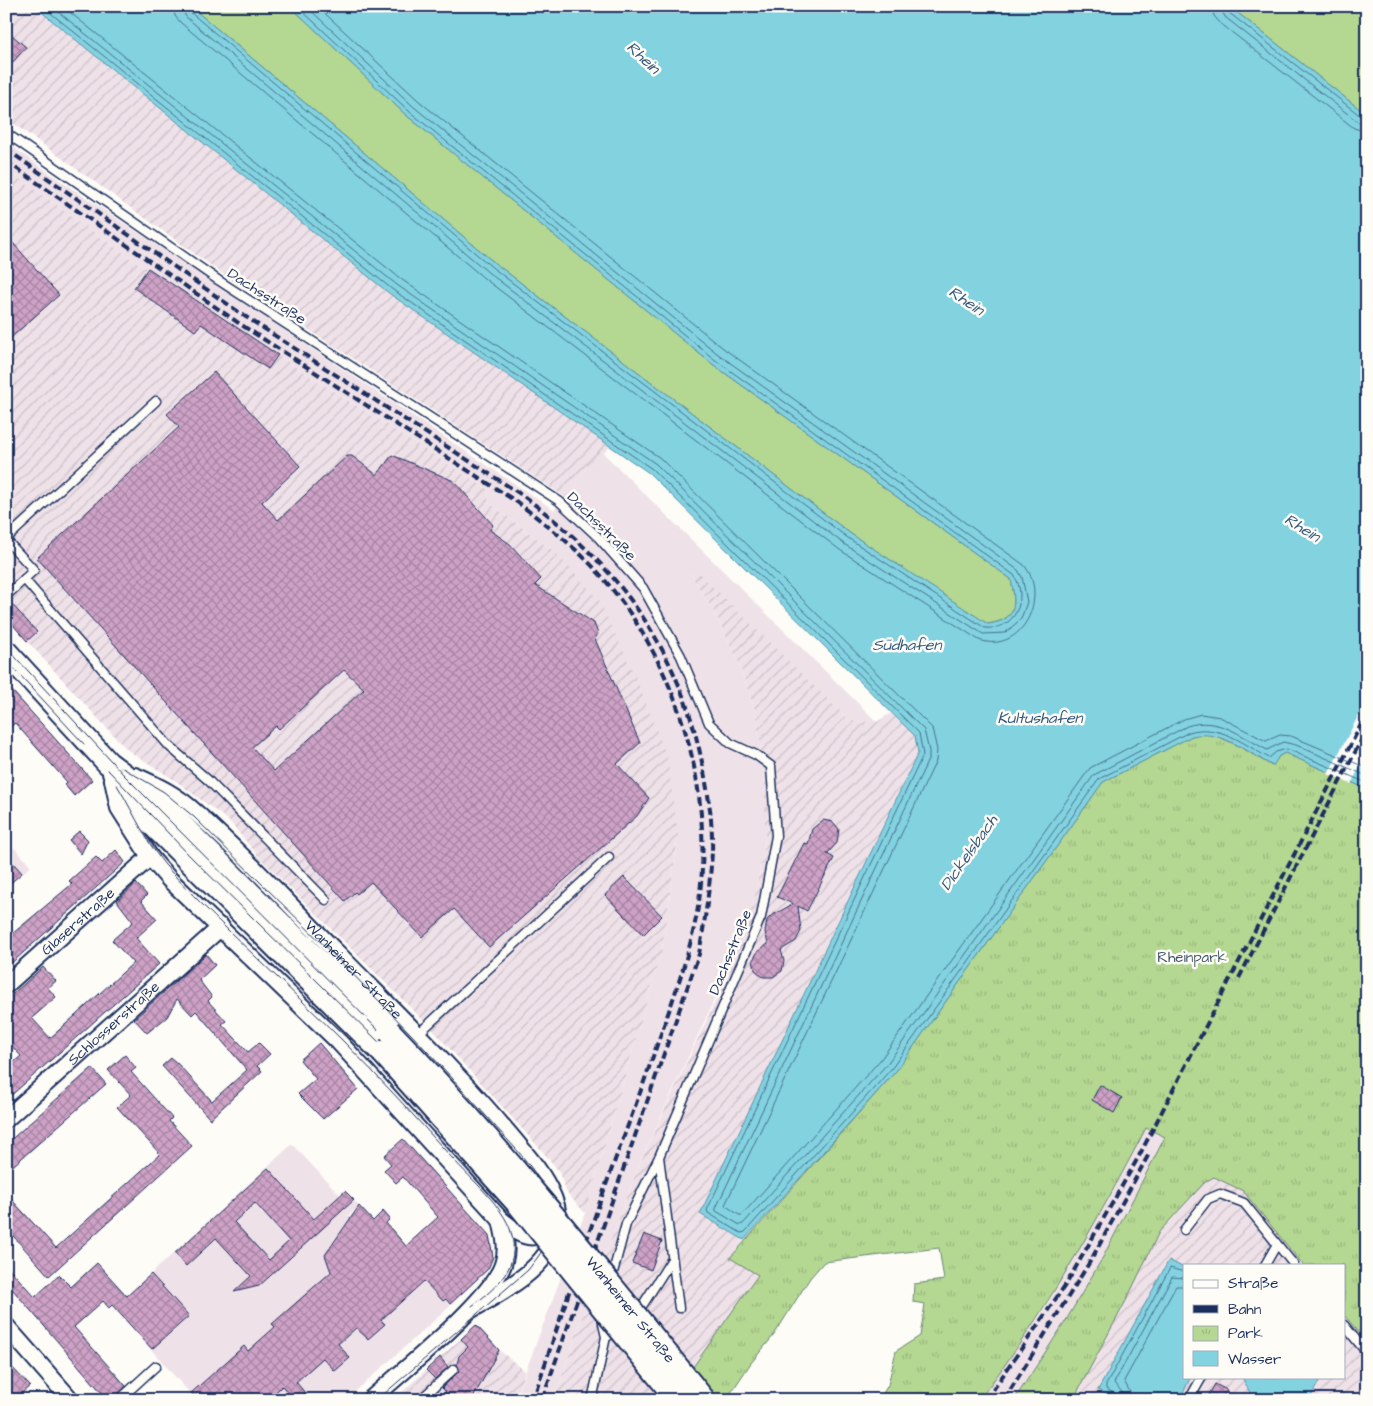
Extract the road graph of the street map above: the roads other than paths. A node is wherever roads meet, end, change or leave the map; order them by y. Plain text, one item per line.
1 (6, 133) edge
2 (156, 401) dead end
3 (6, 540) edge
4 (24, 580) junction
5 (6, 596) edge
6 (6, 652) edge
7 (108, 763) junction
8 (150, 857) junction
9 (609, 857) dead end
10 (326, 900) dead end
11 (221, 927) junction
12 (6, 985) edge
13 (417, 1035) junction
14 (6, 1119) edge
15 (659, 1157) junction
16 (558, 1217) junction
17 (501, 1220) junction
18 (1184, 1230) dead end
19 (1277, 1244) junction
20 (672, 1259) junction
21 (1266, 1264) edge
22 (1293, 1264) edge
23 (679, 1308) dead end
24 (470, 1310) junction
25 (6, 1326) edge
26 (1346, 1327) edge
27 (606, 1337) junction
28 (1367, 1353) edge
29 (156, 1366) dead end
30 (454, 1369) dead end
31 (1201, 1378) edge
32 (71, 1400) edge
33 (119, 1400) edge
34 (370, 1400) edge
35 (420, 1400) edge
36 (592, 1400) edge
37 (678, 1400) edge
38 (704, 1400) edge
39 (1189, 1400) edge

1 - 15 lane, Dachsstraße
2 - 3 lane
3 - 4 lane
4 - 5 lane
4 - 10 lane
6 - 7 street, Wanheimer Straße
7 - 8 street, Wanheimer Straße
7 - 13 street, Wanheimer Straße
7 - 37 street, Wanheimer Straße, bridge
7 - 38 street, Wanheimer Straße, bridge
8 - 11 street, Wanheimer Straße
8 - 12 street, Glaserstraße
9 - 13 lane
11 - 14 street, Schlosserstraße
11 - 17 street, Wanheimer Straße
13 - 16 street, Wanheimer Straße
15 - 20 lane
15 - 27 lane
16 - 17 street, Wanheimer Straße
16 - 24 street
17 - 24 street
18 - 19 lane
19 - 21 lane
19 - 22 lane
20 - 23 lane
20 - 27 lane
24 - 34 street
25 - 32 street
26 - 28 lane
27 - 36 lane
29 - 33 lane
30 - 35 lane
31 - 39 lane

